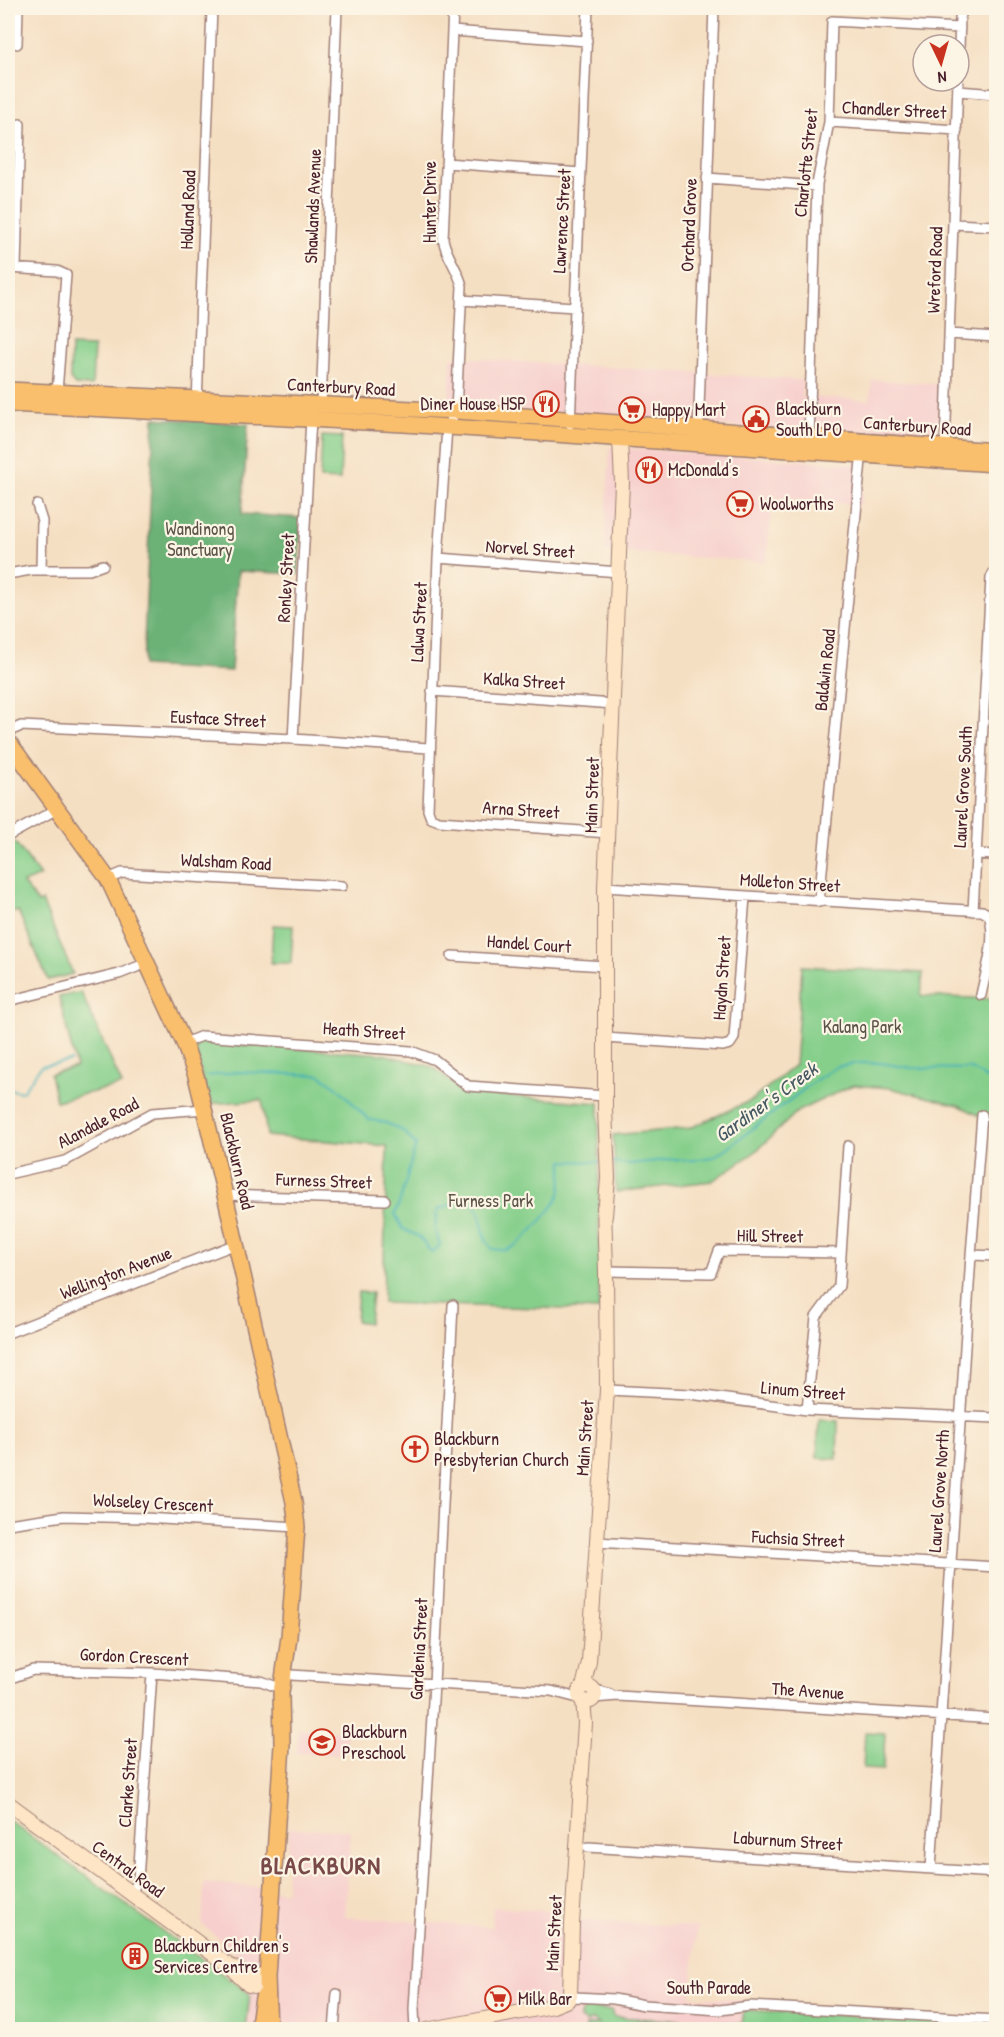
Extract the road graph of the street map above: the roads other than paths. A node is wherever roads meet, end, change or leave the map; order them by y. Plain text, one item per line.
1 (18, 8) edge
2 (212, 8) edge
3 (337, 8) edge
4 (453, 8) edge
5 (588, 8) edge
6 (714, 8) edge
7 (963, 8) edge
8 (960, 28) junction
9 (452, 31) junction
10 (960, 33) edge
11 (587, 41) junction
12 (17, 44) dead end
13 (971, 89) edge
14 (958, 93) edge
15 (996, 94) edge
16 (829, 122) junction
17 (20, 124) dead end
18 (957, 130) junction
19 (446, 163) junction
20 (581, 173) junction
21 (707, 178) junction
22 (817, 186) junction
23 (953, 224) junction
24 (996, 226) edge
25 (12, 268) edge
26 (461, 300) junction
27 (575, 307) junction
28 (949, 334) junction
29 (996, 337) edge
30 (8, 390) edge
31 (63, 397) junction
32 (8, 404) edge
33 (197, 407) junction
34 (314, 410) junction
35 (456, 411) junction
36 (447, 427) junction
37 (570, 428) junction
38 (624, 434) junction
39 (698, 437) junction
40 (809, 438) junction
41 (862, 449) junction
42 (996, 451) edge
43 (944, 454) junction
44 (996, 464) edge
45 (37, 505) dead end
46 (438, 558) junction
47 (103, 566) dead end
48 (996, 568) edge
49 (41, 570) junction
50 (618, 572) junction
51 (8, 574) edge
52 (432, 691) junction
53 (614, 704) junction
54 (8, 732) edge
55 (293, 739) junction
56 (8, 741) edge
57 (429, 747) junction
58 (57, 808) junction
59 (432, 818) joint
60 (609, 833) junction
61 (8, 836) edge
62 (976, 854) junction
63 (996, 855) edge
64 (108, 879) junction
65 (342, 886) dead end
66 (606, 887) junction
67 (745, 897) junction
68 (819, 902) junction
69 (973, 911) junction
70 (452, 956) dead end
71 (147, 963) junction
72 (604, 966) junction
73 (981, 994) dead end
74 (8, 1001) edge
75 (605, 1038) junction
76 (184, 1042) junction
77 (605, 1102) junction
78 (205, 1109) junction
79 (982, 1115) dead end
80 (848, 1146) dead end
81 (8, 1174) edge
82 (225, 1195) junction
83 (385, 1200) dead end
84 (236, 1244) junction
85 (841, 1253) junction
86 (971, 1255) junction
87 (996, 1256) edge
88 (606, 1271) junction
89 (453, 1305) dead end
90 (8, 1332) edge
91 (607, 1390) junction
92 (807, 1410) junction
93 (960, 1416) junction
94 (996, 1418) edge
95 (8, 1524) edge
96 (297, 1527) junction
97 (597, 1542) junction
98 (951, 1564) junction
99 (996, 1567) edge
100 (152, 1673) junction
101 (8, 1679) edge
102 (284, 1679) junction
103 (261, 1681) junction
104 (434, 1684) junction
105 (588, 1694) junction
106 (940, 1716) junction
107 (996, 1719) edge
108 (8, 1803) edge
109 (583, 1846) junction
110 (931, 1869) junction
111 (996, 1873) edge
112 (131, 1893) junction
113 (267, 1984) junction
114 (337, 1994) dead end
115 (568, 2000) junction
116 (996, 2020) edge
117 (258, 2030) edge
118 (269, 2030) edge
119 (334, 2030) edge
120 (415, 2030) edge
121 (426, 2030) edge

1 - 12 street
2 - 33 street, Holland Road
3 - 34 street, Shawlands Avenue
4 - 9 street, Hunter Drive
5 - 11 street, Lawrence Street
6 - 21 street, Orchard Grove
7 - 8 street
8 - 10 street
8 - 16 street, Charlotte Street
9 - 11 street
9 - 19 street, Hunter Drive
11 - 20 street, Lawrence Street
13 - 15 street
14 - 18 street, Wreford Road
16 - 18 street, Chandler Street
16 - 22 street, Charlotte Street
17 - 25 street
18 - 23 street, Wreford Road
19 - 20 street
19 - 26 street, Hunter Drive
20 - 27 street, Lawrence Street
21 - 22 street
21 - 39 street, Orchard Grove
22 - 40 street, Charlotte Street
23 - 24 street
23 - 28 street, Wreford Road
25 - 31 street
26 - 27 street
26 - 35 street, Hunter Drive
27 - 37 street, Lawrence Street
28 - 29 street
28 - 43 street, Wreford Road
30 - 31 main road, Canterbury Road
31 - 32 main road, Canterbury Road
31 - 33 main road, Canterbury Road
33 - 34 main road, Canterbury Road
34 - 35 main road, Canterbury Road
34 - 36 main road, Canterbury Road
34 - 55 street, Ronley Street
35 - 36 street, Hunter Drive
35 - 37 main road, Canterbury Road
36 - 37 main road, Canterbury Road
36 - 46 street, Lalwa Street
37 - 38 main road, Canterbury Road
38 - 39 main road, Canterbury Road
38 - 50 street, Main Street
39 - 40 main road, Canterbury Road
39 - 41 main road, Canterbury Road
40 - 41 main road, Canterbury Road
41 - 43 main road, Canterbury Road
41 - 68 street, Baldwin Road
42 - 43 main road, Canterbury Road
43 - 44 main road, Canterbury Road
45 - 49 street
46 - 50 street, Norvel Street
46 - 52 street, Lalwa Street
47 - 49 street
48 - 62 street, Laurel Grove South
49 - 51 street
50 - 53 street, Main Street
52 - 53 street, Kalka Street
52 - 57 street, Lalwa Street
53 - 60 street, Main Street
54 - 55 street, Eustace Street
55 - 57 street, Eustace Street
56 - 58 main road, Blackburn Road
57 - 59 street, Lalwa Street
58 - 61 street
58 - 64 main road, Blackburn Road
59 - 60 street, Arna Street
60 - 66 street, Main Street
62 - 63 street
62 - 69 street, Laurel Grove South
64 - 65 street, Walsham Road
64 - 71 main road, Blackburn Road
66 - 67 street, Molleton Street
66 - 72 street, Main Street
67 - 68 street, Molleton Street
67 - 75 street, Haydn Street
68 - 69 street, Molleton Street
69 - 73 street
70 - 72 street, Handel Court
71 - 74 street
71 - 76 main road, Blackburn Road
72 - 75 street, Main Street
75 - 77 street, Main Street
76 - 77 street, Heath Street
76 - 78 main road, Blackburn Road
77 - 88 street, Main Street
78 - 81 street, Alandale Road
78 - 82 main road, Blackburn Road
79 - 86 street, Laurel Grove North
80 - 85 street
82 - 83 street, Furness Street
82 - 84 main road, Blackburn Road
84 - 90 street, Wellington Avenue
84 - 96 main road, Blackburn Road
85 - 88 street, Hill Street
85 - 92 street
86 - 87 street
86 - 93 street, Laurel Grove North
88 - 91 street, Main Street
89 - 104 street, Gardenia Street
91 - 92 street, Linum Street
91 - 97 street, Main Street
92 - 93 street, Linum Street
93 - 94 street, Linum Street
93 - 98 street, Laurel Grove North
95 - 96 street, Wolseley Crescent
96 - 102 main road, Blackburn Road
97 - 98 street, Fuchsia Street
97 - 105 street, Main Street
98 - 99 street, Fuchsia Street
98 - 106 street, Laurel Grove North
100 - 101 street, Gordon Crescent
100 - 103 street, Gordon Crescent
100 - 112 street, Clarke Street
102 - 103 street, Gordon Crescent
102 - 103 street, Gordon Crescent
102 - 104 street, The Avenue
102 - 113 main road, Blackburn Road
104 - 105 street, The Avenue
104 - 120 street, Gardenia Street
105 - 106 street, The Avenue
105 - 109 street, Main Street
106 - 107 street, The Avenue
106 - 110 street, Laurel Grove North
108 - 112 street, Central Road
109 - 110 street, Laburnum Street
109 - 115 street, Main Street
110 - 111 street, Laburnum Street
112 - 113 street, Central Road
113 - 117 main road, Blackburn Road
113 - 118 main road, Blackburn Road
114 - 119 street
115 - 116 street, South Parade
115 - 121 street, South Parade

